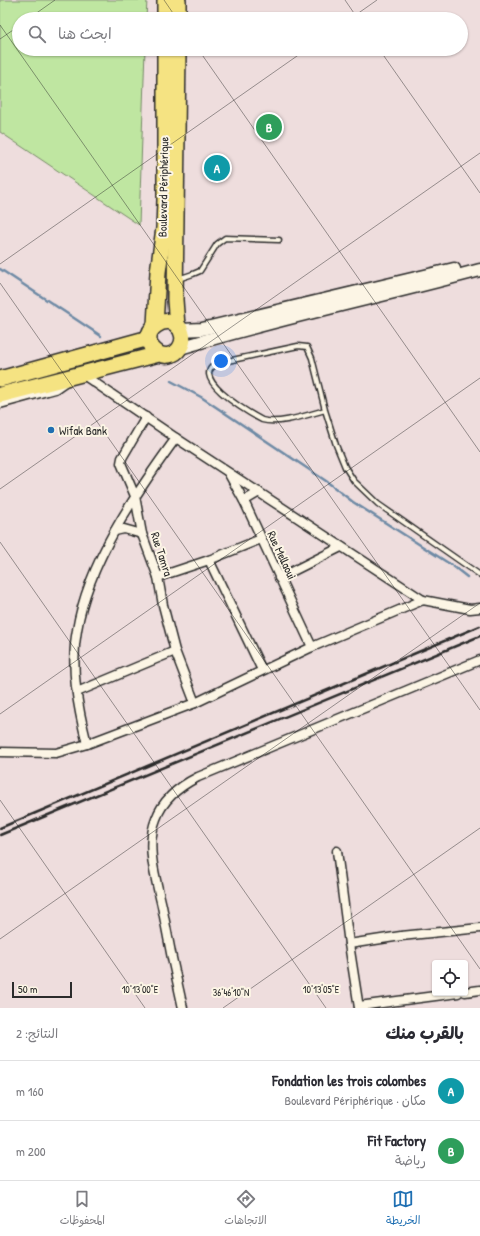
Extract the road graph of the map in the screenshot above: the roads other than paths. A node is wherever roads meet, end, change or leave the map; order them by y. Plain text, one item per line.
1 (165, 0) edge
2 (178, 0) edge
3 (165, 12) edge
4 (178, 12) edge
5 (165, 56) edge
6 (178, 56) edge
7 (279, 240) dead end
8 (480, 263) edge
9 (480, 270) edge
10 (176, 280) junction
11 (157, 296) junction
12 (179, 328) junction
13 (152, 332) junction
14 (130, 343) junction
15 (115, 348) junction
16 (180, 348) junction
17 (159, 354) junction
18 (0, 372) edge
19 (76, 375) junction
20 (0, 379) edge
21 (0, 395) edge
22 (0, 404) edge
23 (325, 410) junction
24 (146, 417) junction
25 (176, 438) junction
26 (229, 473) junction
27 (259, 492) junction
28 (135, 496) junction
29 (244, 501) junction
30 (116, 531) junction
31 (142, 534) junction
32 (261, 539) junction
33 (341, 546) junction
34 (209, 560) junction
35 (480, 575) edge
36 (158, 576) junction
37 (279, 578) junction
38 (423, 600) junction
39 (480, 608) edge
40 (312, 647) junction
41 (175, 651) junction
42 (480, 660) edge
43 (262, 670) junction
44 (77, 692) junction
45 (195, 703) junction
46 (87, 744) junction
47 (0, 752) edge
48 (337, 851) dead end
49 (480, 928) edge
50 (349, 944) junction
51 (480, 990) edge
52 (468, 992) edge
53 (437, 996) edge
54 (359, 1007) edge
55 (183, 1008) edge

1 - 3 highway
2 - 4 highway
5 - 11 highway, Boulevard Périphérique
6 - 10 highway, Boulevard Périphérique
7 - 10 lane
8 - 12 street
9 - 16 street
10 - 12 highway, Boulevard Périphérique
11 - 13 highway, Boulevard Périphérique
11 - 14 highway
12 - 13 highway
12 - 16 highway
13 - 14 highway
13 - 17 highway
14 - 15 highway
15 - 18 street
15 - 20 highway
16 - 17 highway
17 - 19 highway
19 - 21 highway
19 - 22 street
19 - 24 street
23 - 23 lane
23 - 35 lane
24 - 25 street
24 - 28 street, Rue Tamra
25 - 26 street
25 - 28 street
26 - 27 street
26 - 29 street, Rue Mellaoui
27 - 29 street
27 - 33 street
28 - 30 street
28 - 31 street, Rue Tamra
29 - 32 street, Rue Mellaoui
30 - 31 street
30 - 44 street
31 - 36 street, Rue Tamra
32 - 34 street
32 - 37 street, Rue Mellaoui
33 - 37 street
33 - 38 street
34 - 36 street
34 - 43 street
36 - 41 street, Rue Tamra
37 - 40 street, Rue Mellaoui
38 - 39 street
38 - 40 street
40 - 43 street
41 - 44 street
41 - 45 street, Rue Tamra
42 - 55 street
43 - 45 street
44 - 46 street
45 - 46 street
46 - 47 street
48 - 50 street
49 - 50 street
50 - 54 street
51 - 52 street
53 - 54 street

